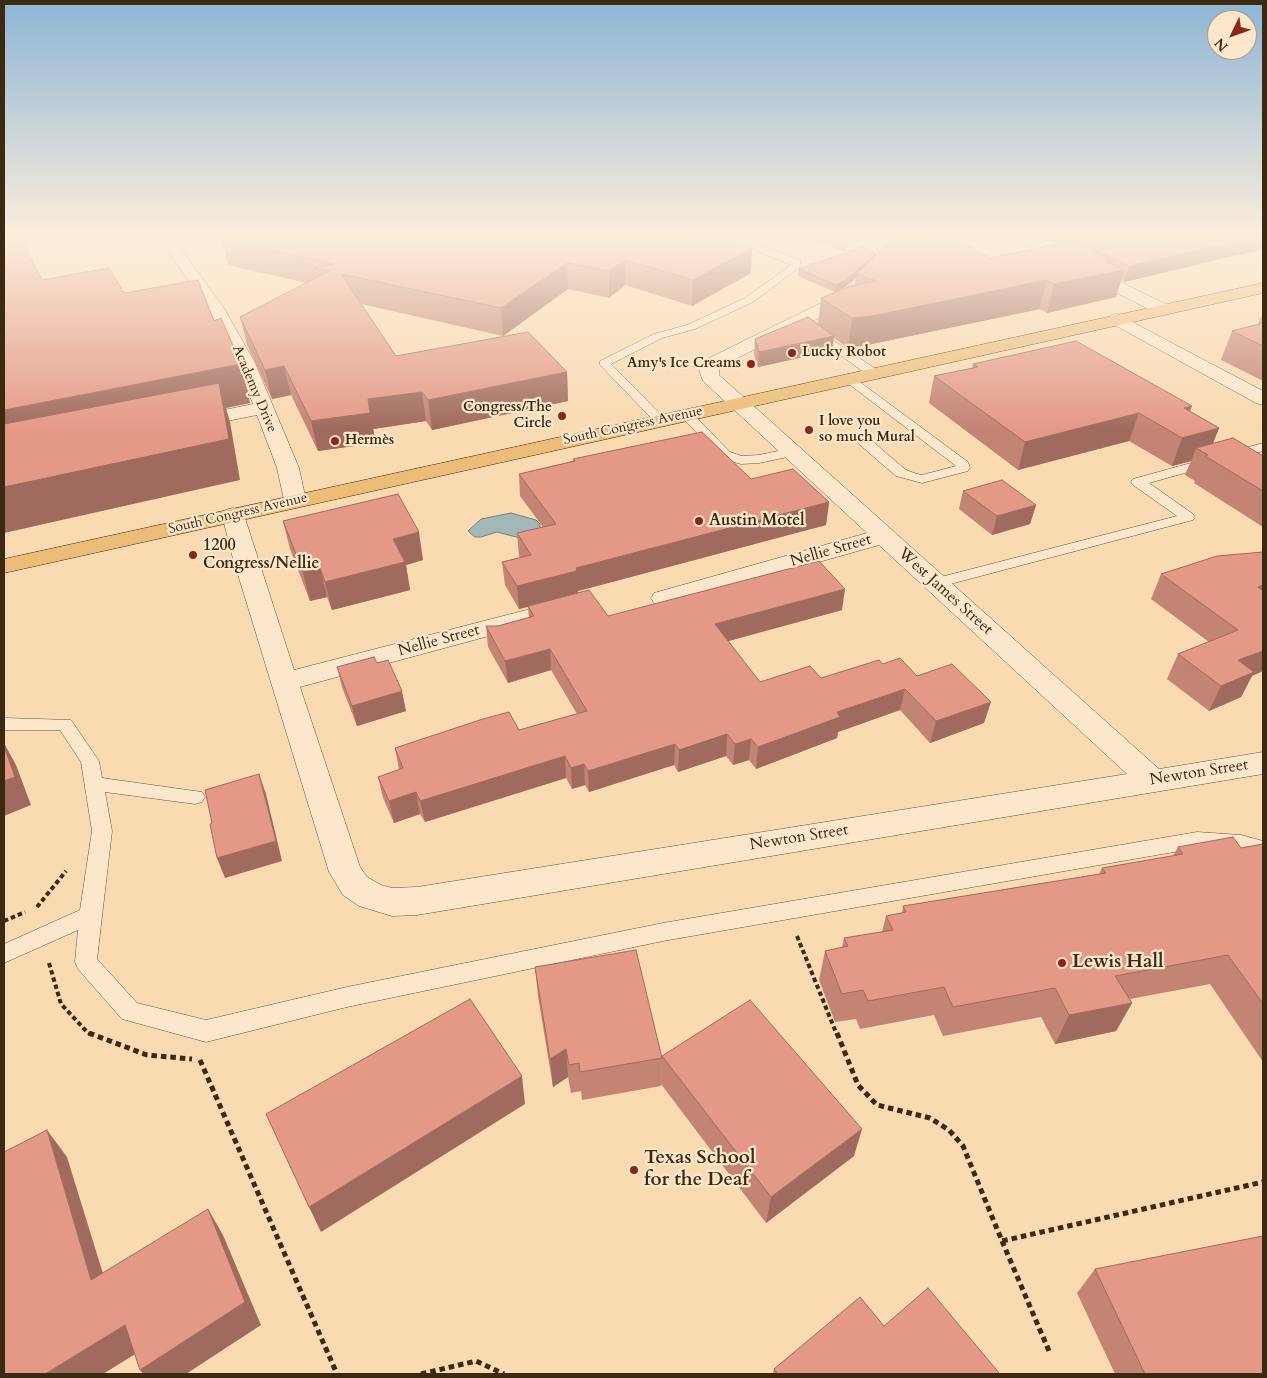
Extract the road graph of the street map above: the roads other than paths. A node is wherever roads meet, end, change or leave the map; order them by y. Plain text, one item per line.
1 (210, 300) edge
2 (748, 300) edge
3 (839, 300) edge
4 (1145, 300) edge
5 (1204, 300) edge
6 (1162, 309) junction
7 (1118, 319) junction
8 (800, 320) junction
9 (873, 373) junction
10 (850, 378) junction
11 (1263, 399) edge
12 (740, 402) junction
13 (262, 408) junction
14 (686, 414) junction
15 (660, 420) junction
16 (174, 426) edge
17 (865, 442) dead end
18 (1263, 447) edge
19 (792, 452) junction
20 (295, 500) junction
21 (233, 515) junction
22 (884, 536) junction
23 (4, 566) edge
24 (935, 583) junction
25 (663, 598) dead end
26 (584, 603) edge
27 (284, 682) junction
28 (4, 724) edge
29 (1263, 762) edge
30 (1152, 780) junction
31 (94, 784) junction
32 (195, 797) dead end
33 (1263, 849) edge
34 (90, 915) junction
35 (4, 954) edge

1 - 13 street, Academy Drive
2 - 15 lane
3 - 8 street
4 - 6 street
5 - 6 main road, South Congress Avenue
6 - 7 main road, South Congress Avenue
7 - 9 main road, South Congress Avenue
7 - 11 street
8 - 9 lane
8 - 12 street, West James Street
9 - 10 main road, South Congress Avenue
10 - 12 main road, South Congress Avenue
10 - 17 lane
12 - 14 main road, South Congress Avenue
12 - 19 street, West James Street
13 - 16 street
13 - 20 street, Academy Drive
14 - 15 main road, South Congress Avenue
14 - 19 lane
15 - 20 main road, South Congress Avenue
18 - 24 lane
19 - 22 street, West James Street
20 - 21 main road, South Congress Avenue
21 - 23 main road, South Congress Avenue
21 - 27 street
22 - 24 street, West James Street
22 - 25 street, Nellie Street
24 - 30 street, West James Street
26 - 27 street, Nellie Street
27 - 30 street, Newton Street
28 - 31 lane
29 - 30 street, Newton Street
31 - 32 lane
31 - 34 lane
33 - 34 lane
34 - 35 lane

